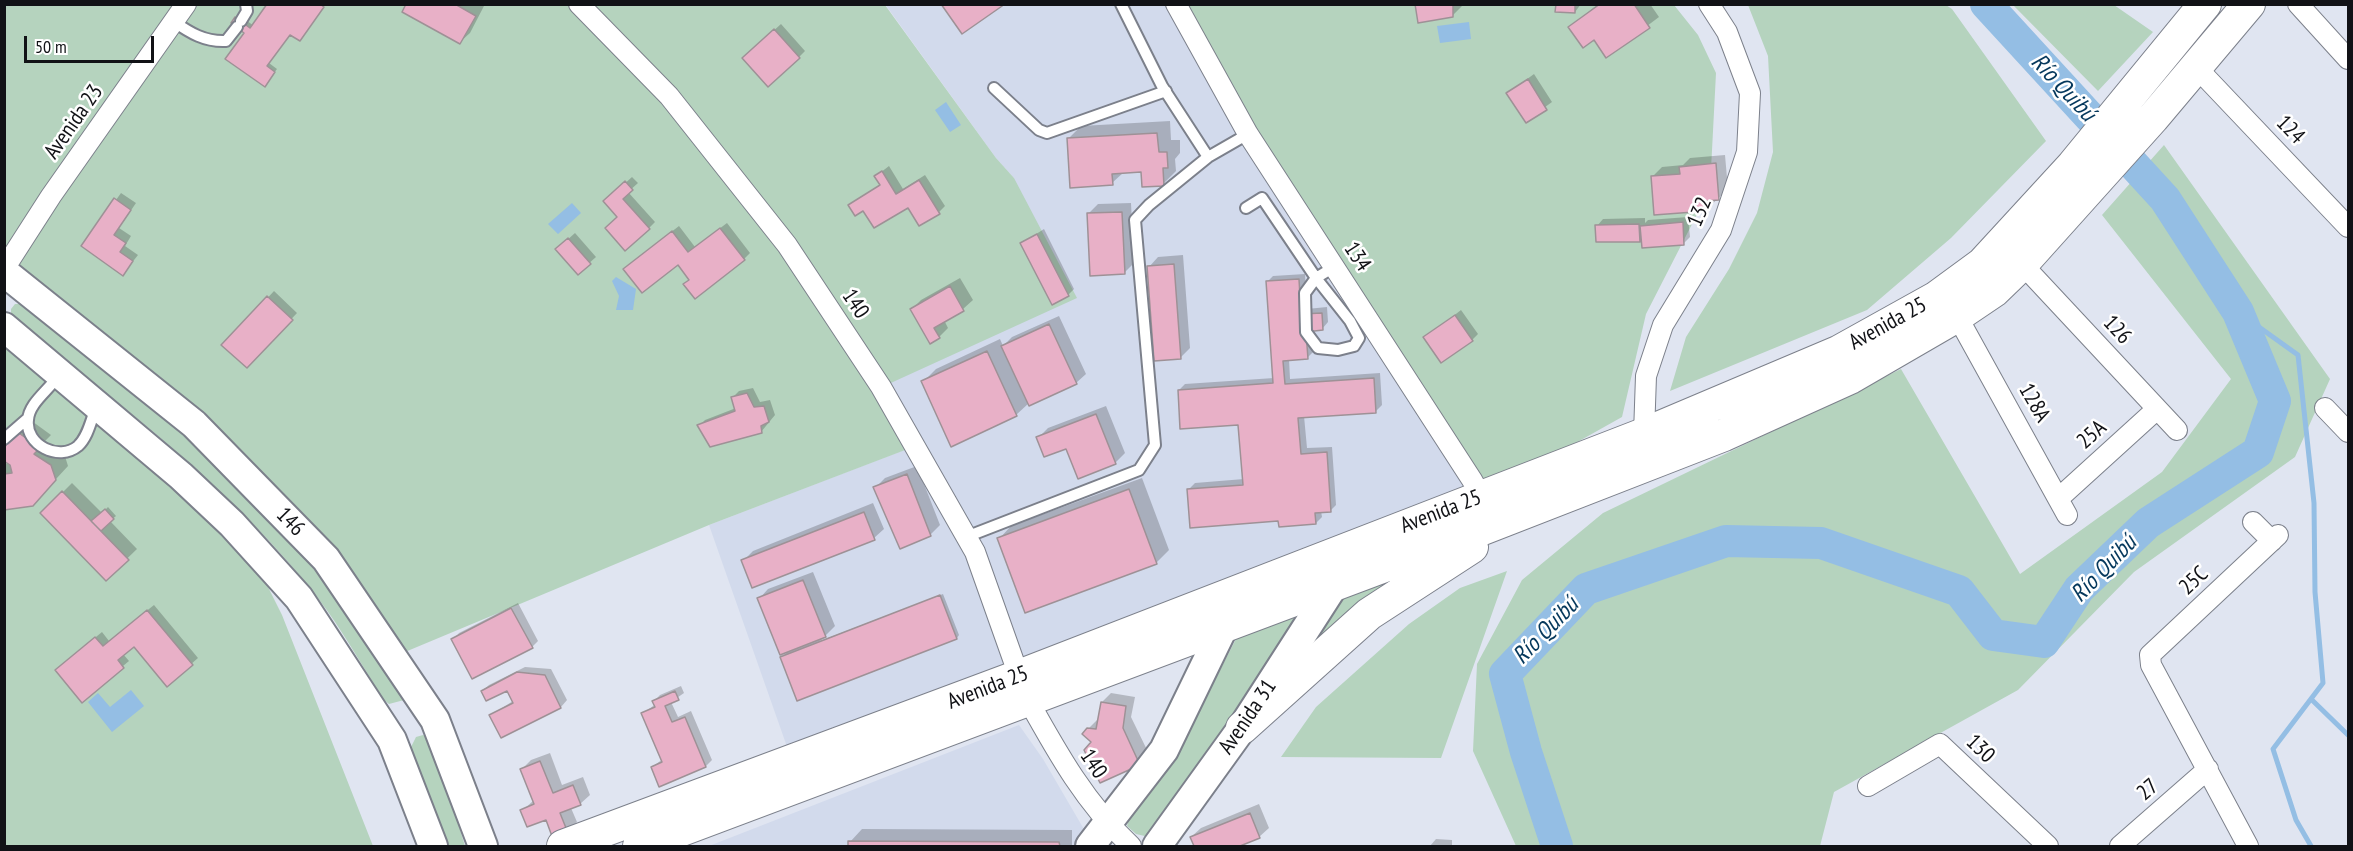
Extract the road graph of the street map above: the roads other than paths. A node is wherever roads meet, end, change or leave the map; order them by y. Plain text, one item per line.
1 (246, 4) edge
2 (579, 4) edge
3 (1121, 4) edge
4 (1176, 4) edge
5 (1709, 4) edge
6 (2205, 4) edge
7 (2249, 4) edge
8 (2298, 4) edge
9 (180, 10) edge
10 (2349, 59) edge
11 (2196, 67) junction
12 (994, 88) dead end
13 (1166, 92) junction
14 (1248, 134) junction
15 (1209, 157) junction
16 (2083, 175) junction
17 (1246, 208) dead end
18 (2349, 227) edge
19 (2022, 264) junction
20 (1334, 267) junction
21 (4, 270) edge
22 (1316, 278) junction
23 (1957, 316) junction
24 (4, 327) edge
25 (59, 373) junction
26 (97, 406) junction
27 (2325, 408) dead end
28 (2157, 409) junction
29 (27, 419) junction
30 (2177, 430) dead end
31 (2349, 432) edge
32 (1644, 434) junction
33 (4, 439) edge
34 (1594, 485) junction
35 (1481, 496) junction
36 (2063, 506) joint
37 (2253, 522) dead end
38 (1467, 535) junction
39 (966, 537) junction
40 (1257, 584) junction
41 (1334, 585) junction
42 (1225, 624) junction
43 (1024, 688) junction
44 (435, 720) junction
45 (1242, 728) junction
46 (392, 740) junction
47 (2208, 769) junction
48 (1868, 786) dead end
49 (1107, 824) junction
50 (433, 846) edge
51 (483, 846) edge
52 (563, 846) edge
53 (639, 846) edge
54 (1090, 846) edge
55 (1131, 846) edge
56 (1157, 846) edge
57 (2048, 846) edge
58 (2120, 846) edge
59 (2248, 846) edge

1 - 9 lane
2 - 39 street, 140
3 - 13 lane
4 - 14 street, 134
5 - 32 street, 132
6 - 16 main road, Avenida 25
7 - 11 main road, Avenida 25
8 - 10 street
9 - 21 street, Avenida 23
11 - 16 main road, Avenida 25
11 - 18 street, 124
12 - 13 lane
13 - 15 lane
14 - 15 lane
14 - 20 street, 134
15 - 39 lane
16 - 19 main road, Avenida 25
16 - 32 main road, Avenida 25
17 - 22 lane
19 - 23 main road, Avenida 25
19 - 28 street, 126
20 - 22 lane
20 - 35 street, 134
21 - 44 main road, 146
22 - 22 lane
23 - 34 main road, Avenida 25
23 - 36 street, 128A
24 - 25 main road, 146
25 - 26 main road, 146
25 - 29 lane
26 - 29 lane
26 - 46 main road, 146
27 - 31 street
28 - 30 street, 126
28 - 36 street, 25A
29 - 33 lane
32 - 35 main road, Avenida 25
34 - 38 main road, Avenida 25
34 - 45 main road
35 - 38 street
35 - 40 main road, Avenida 25
37 - 47 street, 25C
38 - 41 main road, Avenida 25
39 - 43 street, 140
40 - 42 main road
40 - 43 main road, Avenida 25
41 - 42 main road, Avenida 25
41 - 45 main road, Avenida 31
42 - 43 main road, Avenida 25
42 - 49 main road
43 - 49 street, 140
43 - 52 main road, Avenida 25
43 - 53 main road, Avenida 25
44 - 46 main road
44 - 51 main road, 146
45 - 56 main road, Avenida 31
46 - 50 main road, 146
47 - 58 street, 27
47 - 59 street
48 - 57 street, 130
49 - 54 main road
49 - 55 street, 140

